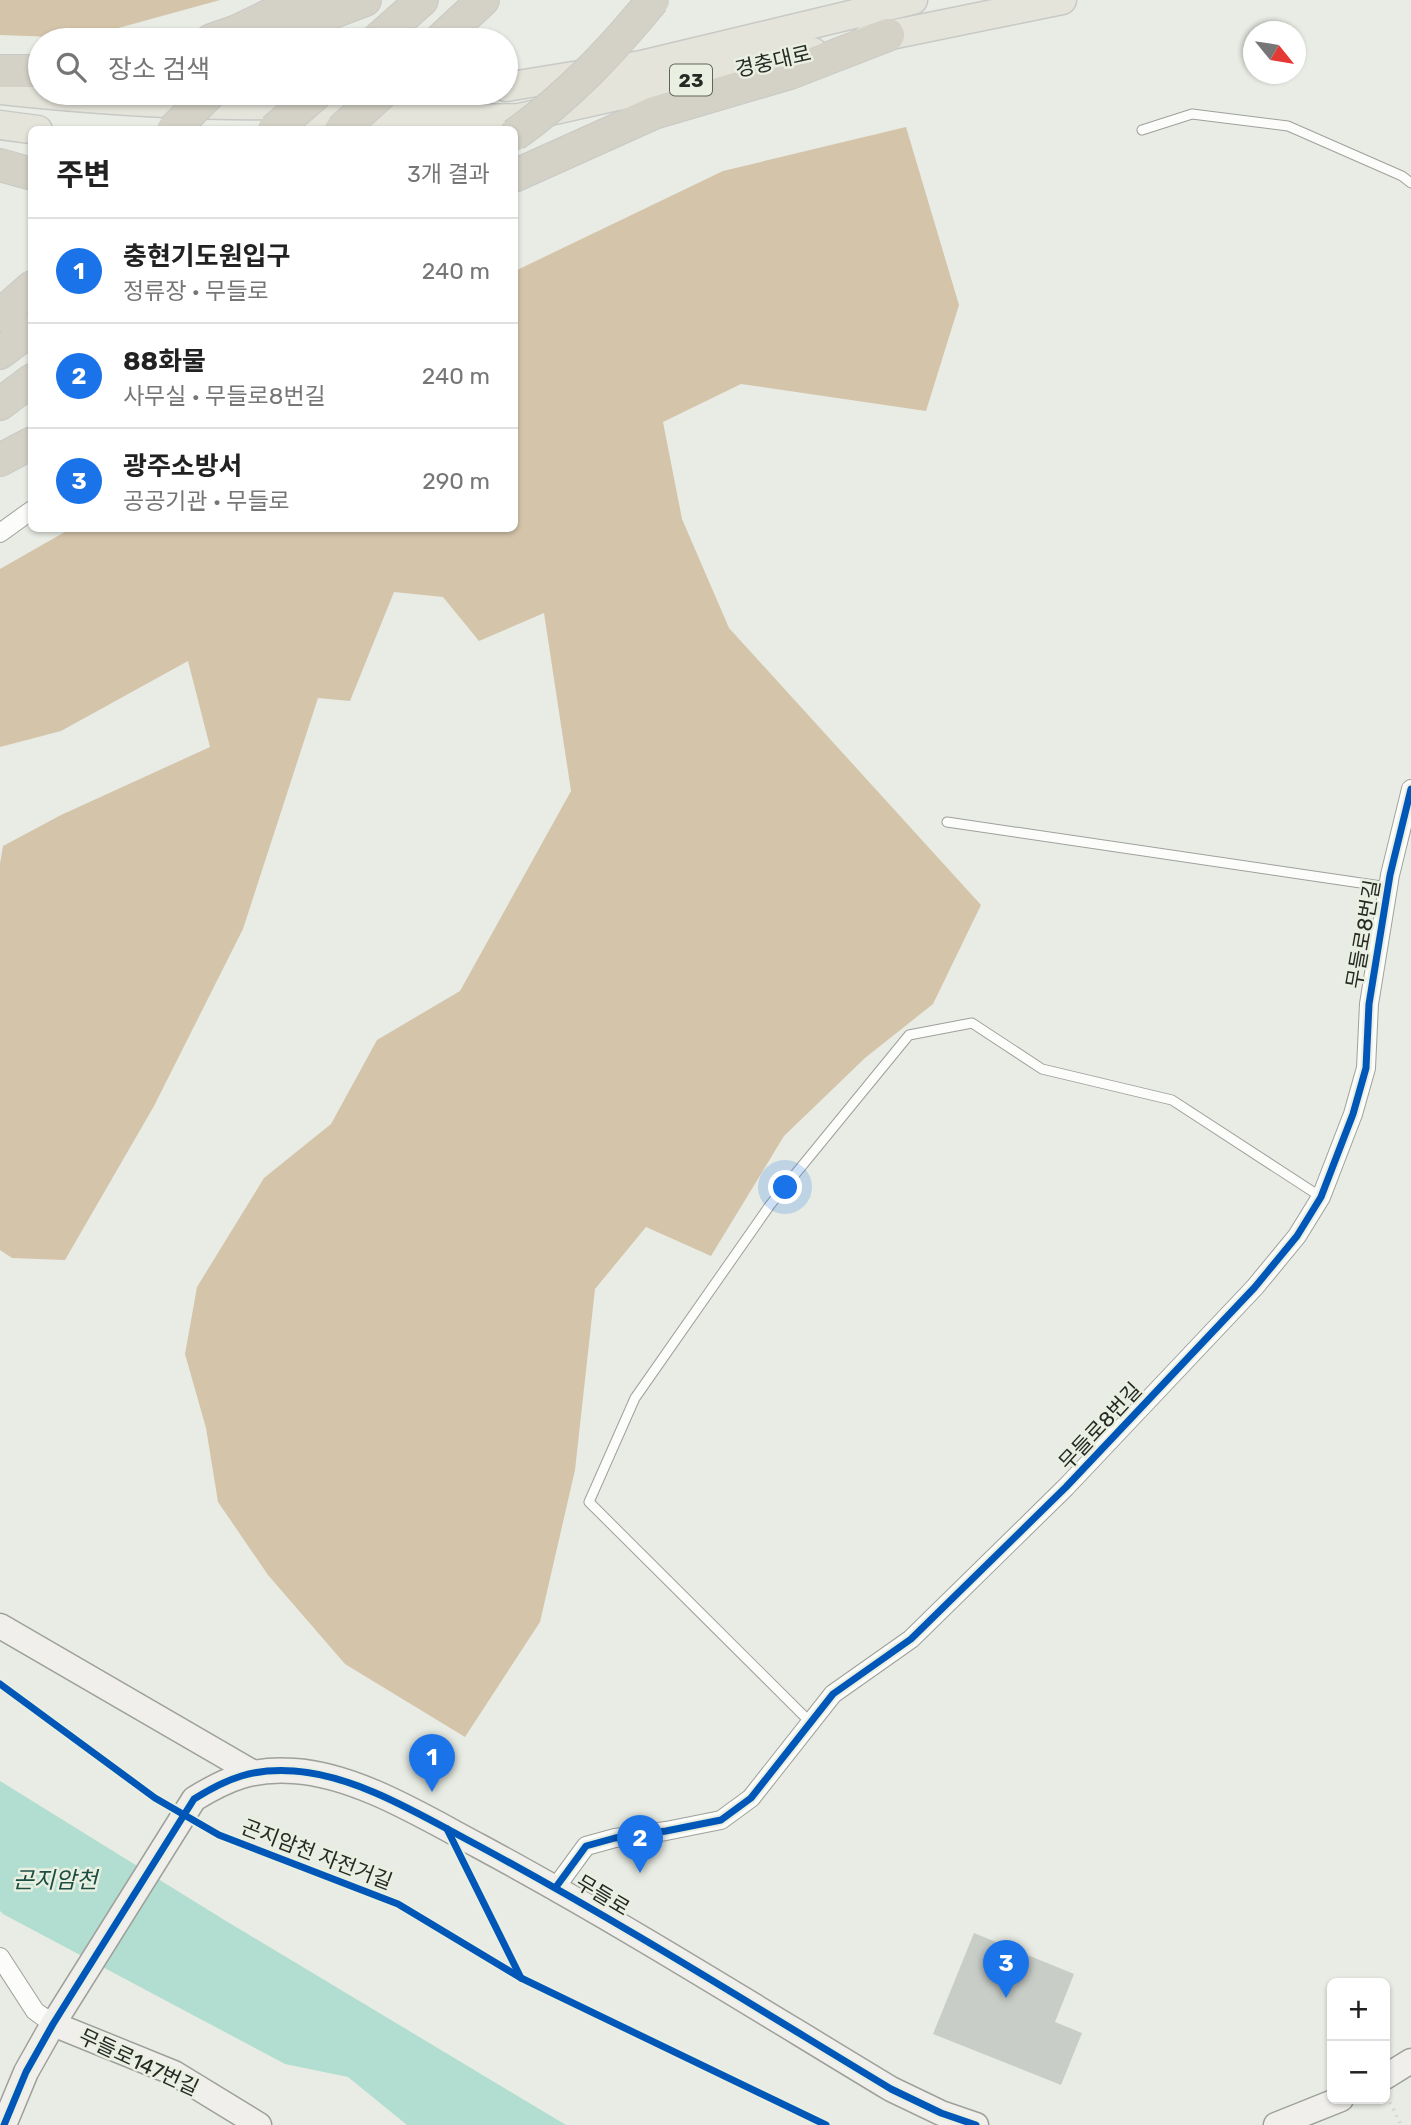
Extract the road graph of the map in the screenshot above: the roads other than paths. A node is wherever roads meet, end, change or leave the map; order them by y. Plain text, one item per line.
1 (301, 0) edge
2 (362, 0) edge
3 (422, 0) edge
4 (483, 0) edge
5 (653, 0) edge
6 (912, 0) edge
7 (1062, 0) edge
8 (243, 28) edge
9 (294, 28) edge
10 (390, 28) edge
11 (453, 28) edge
12 (888, 36) junction
13 (0, 71) edge
14 (28, 71) edge
15 (518, 86) edge
16 (0, 90) edge
17 (28, 93) edge
18 (162, 105) edge
19 (197, 105) edge
20 (303, 105) edge
21 (336, 105) edge
22 (369, 105) edge
23 (0, 125) edge
24 (177, 126) edge
25 (279, 126) edge
26 (345, 126) edge
27 (358, 126) edge
28 (28, 129) edge
29 (1142, 130) dead end
30 (518, 132) edge
31 (0, 165) edge
32 (28, 173) edge
33 (518, 174) edge
34 (1411, 183) edge
35 (28, 290) edge
36 (0, 315) edge
37 (28, 332) edge
38 (0, 353) edge
39 (28, 383) edge
40 (0, 404) edge
41 (28, 445) edge
42 (0, 460) edge
43 (28, 513) edge
44 (0, 533) edge
45 (1411, 789) edge
46 (947, 821) dead end
47 (1388, 887) junction
48 (1321, 1197) junction
49 (0, 1626) edge
50 (810, 1722) junction
51 (251, 1772) junction
52 (556, 1887) junction
53 (0, 1957) edge
54 (53, 2024) junction
55 (1411, 2061) edge
56 (1390, 2074) edge
57 (1328, 2104) edge
58 (4, 2125) edge
59 (259, 2125) edge
60 (975, 2125) edge
61 (1276, 2125) edge

1 - 8 highway
2 - 9 highway
3 - 10 highway
4 - 11 highway
5 - 30 highway, bridge
6 - 15 main road, 경충대로 / 23
7 - 12 main road, 경충대로 / 23
12 - 27 main road, 경충대로 / 23
12 - 33 highway
13 - 14 highway
16 - 17 main road
18 - 21 main road
19 - 24 highway, bridge
20 - 25 highway, bridge
22 - 26 highway, bridge
23 - 28 main road
29 - 34 lane
31 - 32 highway
35 - 36 highway
37 - 38 highway
39 - 40 highway
41 - 42 highway
43 - 44 street
45 - 47 street, 무들로8번길
46 - 47 lane
47 - 48 street, 무들로8번길
48 - 50 street, 무들로8번길
48 - 50 lane
49 - 51 street
50 - 52 street, 무들로8번길
51 - 52 street, 무들로
51 - 54 street, 무들로
52 - 60 street, 무들로
53 - 54 street
54 - 58 street
54 - 59 street, 무들로147번길
55 - 56 street
57 - 61 street

